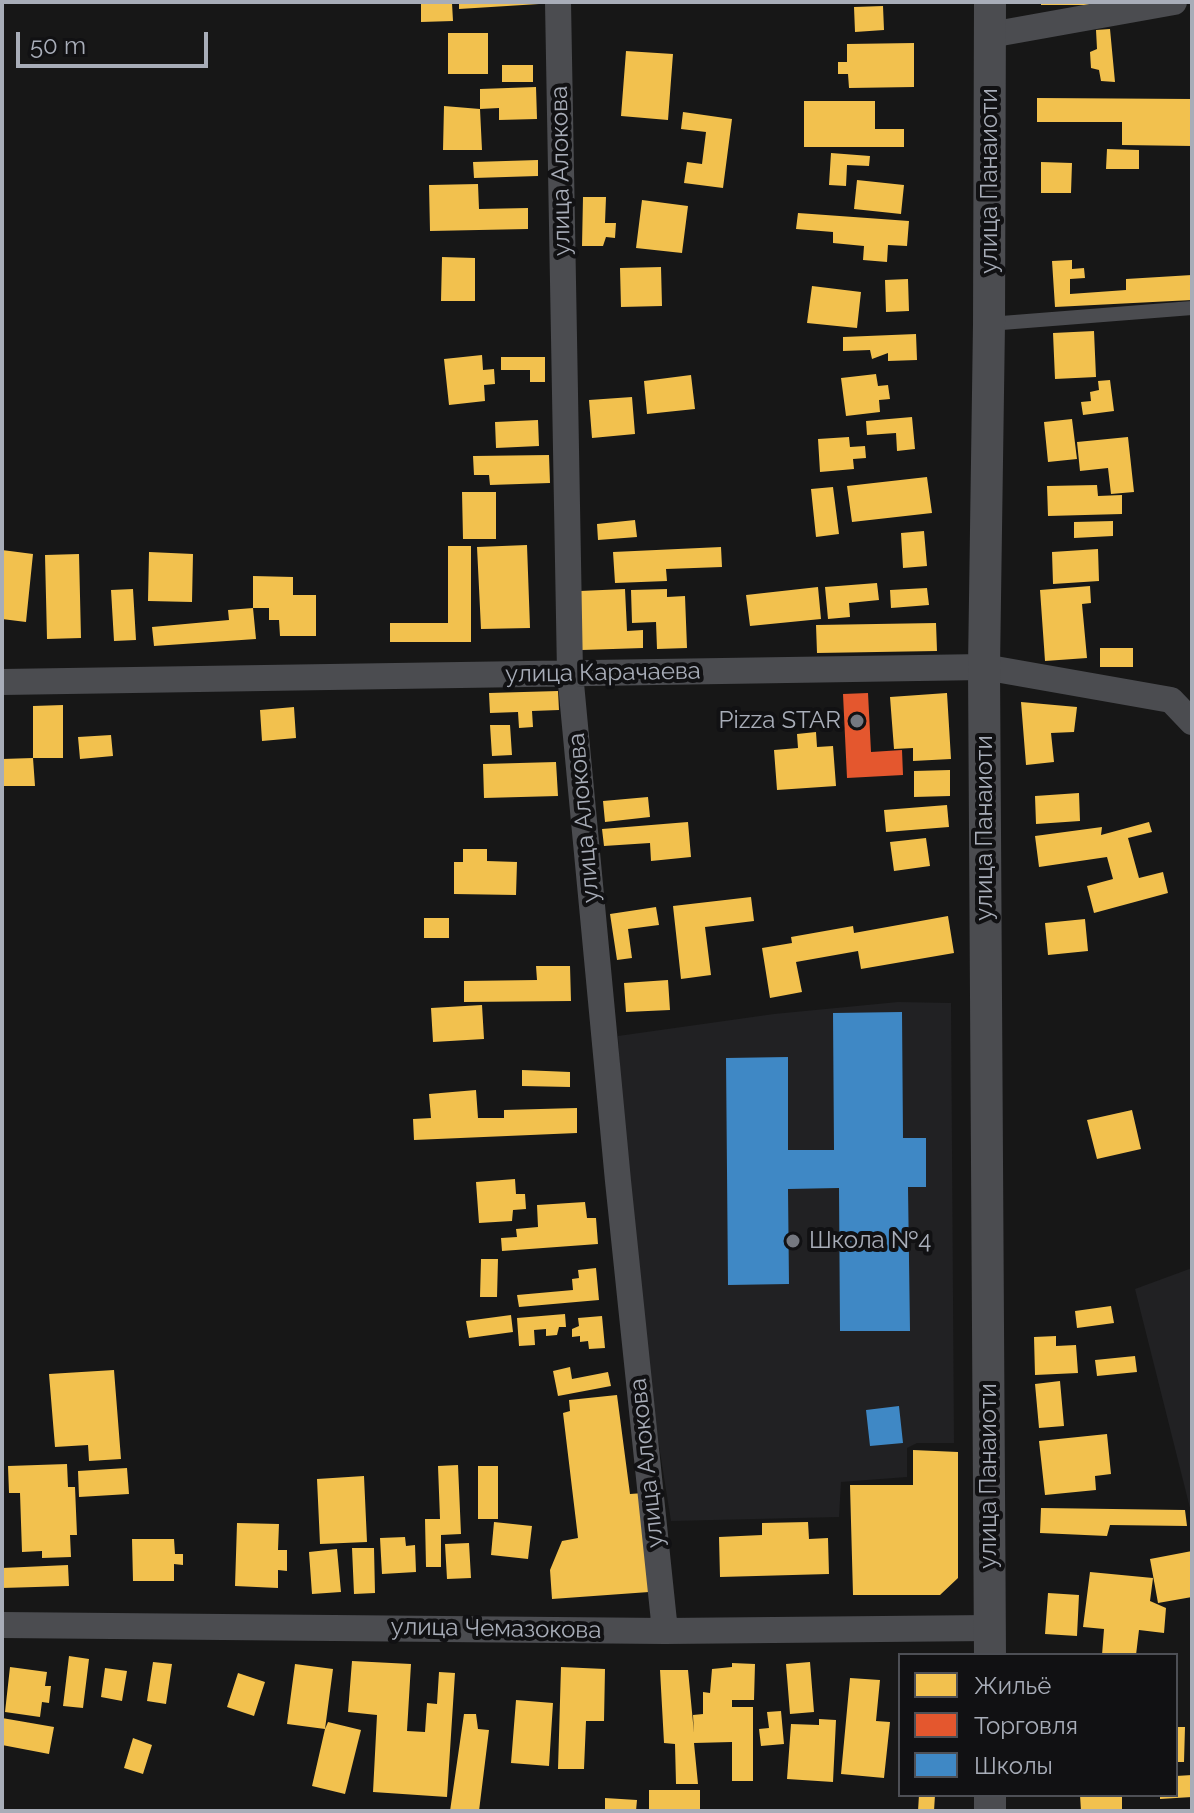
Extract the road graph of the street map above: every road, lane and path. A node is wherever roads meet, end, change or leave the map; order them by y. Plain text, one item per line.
1 (558, 2) edge
2 (990, 2) edge
3 (1174, 2) edge
4 (990, 35) junction
5 (1192, 308) edge
6 (989, 324) junction
7 (984, 667) junction
8 (570, 673) junction
9 (2, 682) edge
10 (1192, 722) edge
11 (2, 1625) edge
12 (665, 1631) junction
13 (990, 1642) edge

1 - 8 street, улица Алокова
2 - 4 street, улица Панаиоти
3 - 4 street
4 - 6 street, улица Панаиоти
5 - 6 lane
6 - 7 street, улица Панаиоти
7 - 8 street, улица Карачаева
7 - 10 street, улица Карачаева
7 - 13 street, улица Панаиоти
8 - 9 street, улица Карачаева
8 - 12 street, улица Алокова
11 - 12 street, улица Чемазокова
12 - 13 street, улица Чемазокова

